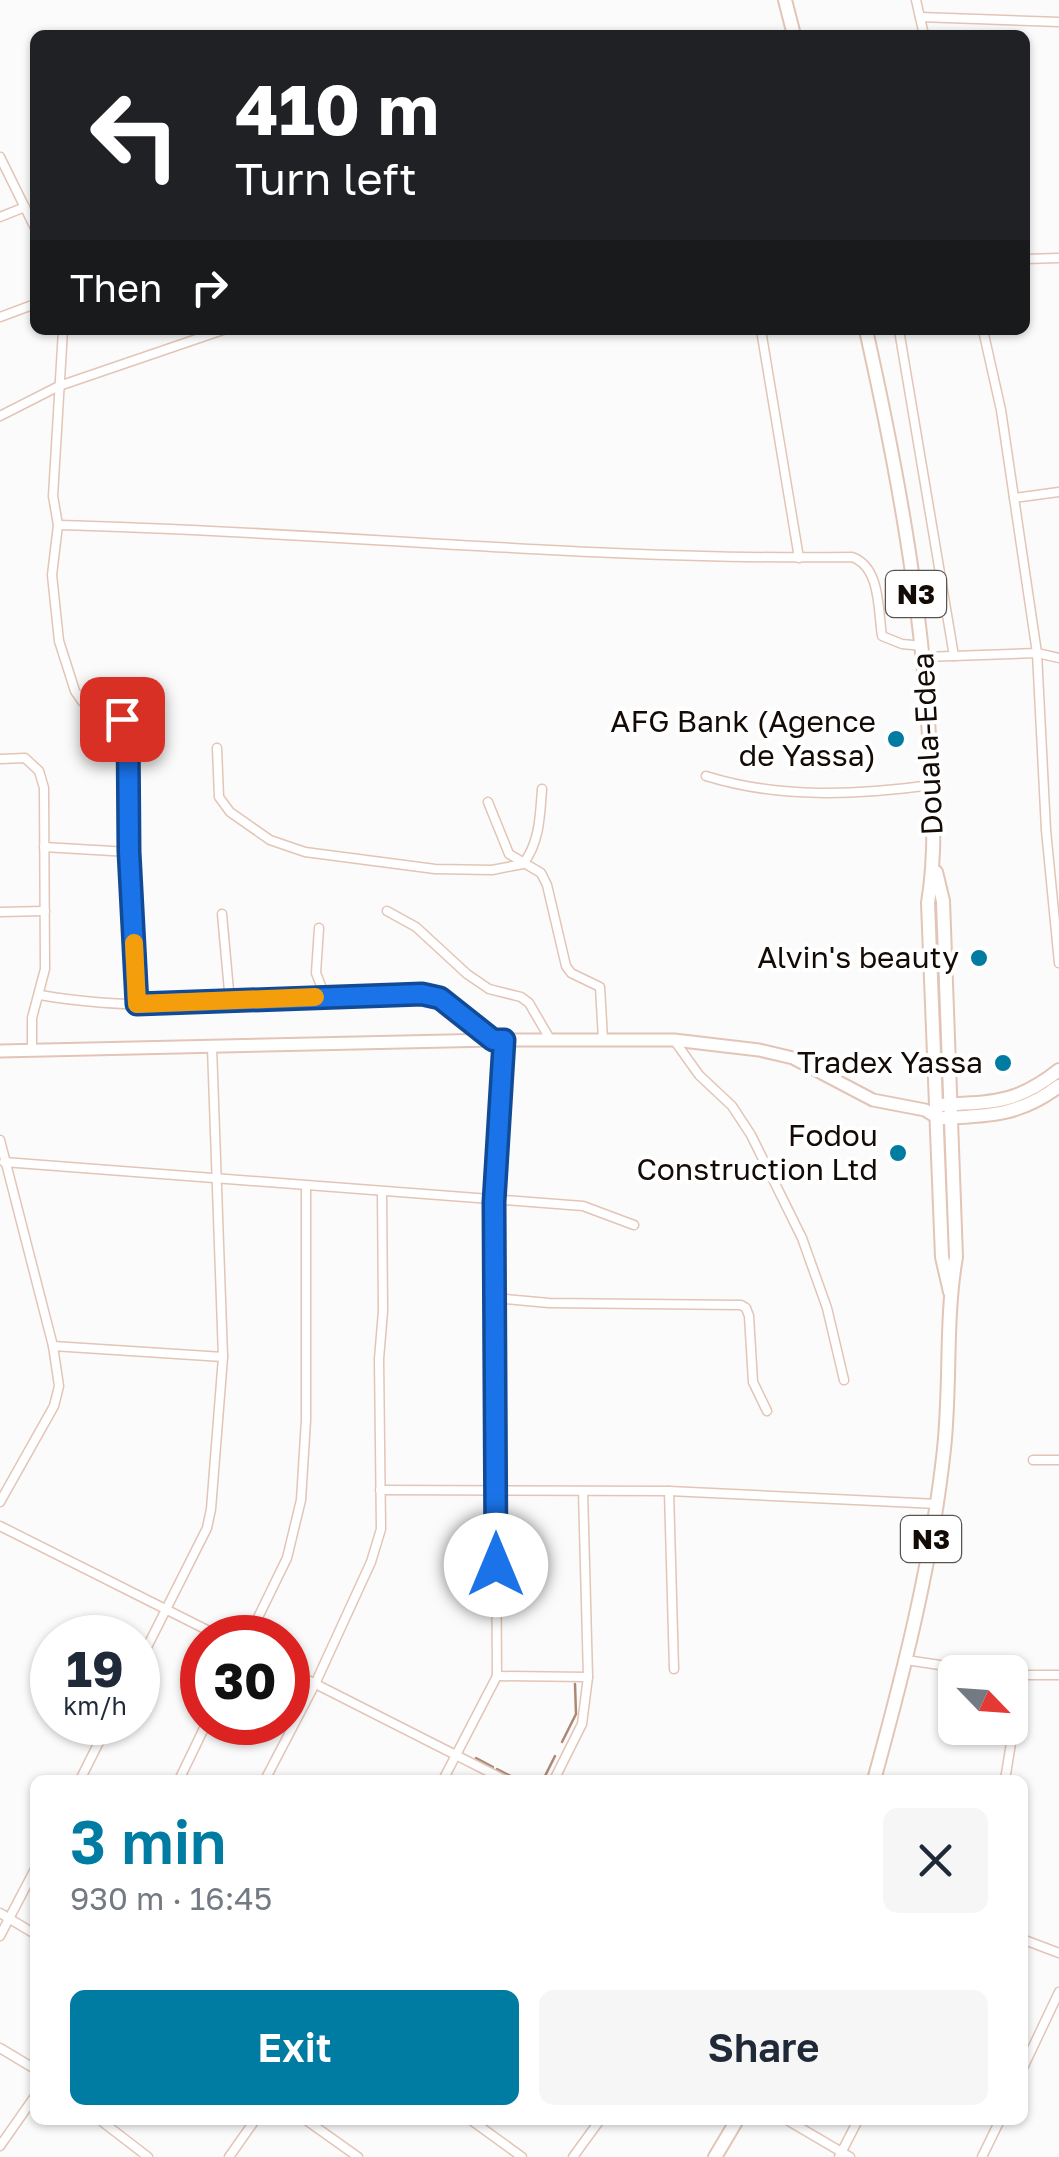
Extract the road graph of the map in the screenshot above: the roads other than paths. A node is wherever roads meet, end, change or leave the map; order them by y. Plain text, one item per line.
1 (785, 0) edge
2 (916, 0) edge
3 (920, 17) junction
4 (1059, 22) edge
5 (793, 30) edge
6 (923, 30) edge
7 (0, 157) edge
8 (25, 207) junction
9 (0, 217) edge
10 (30, 218) edge
11 (1059, 258) edge
12 (1030, 259) edge
13 (30, 306) edge
14 (0, 317) edge
15 (62, 335) edge
16 (208, 335) edge
17 (762, 335) edge
18 (867, 335) edge
19 (900, 335) edge
20 (984, 335) edge
21 (59, 386) junction
22 (0, 416) edge
23 (1059, 492) edge
24 (1014, 498) junction
25 (58, 525) junction
26 (798, 558) junction
27 (924, 652) junction
28 (1037, 653) junction
29 (954, 656) junction
30 (1059, 658) edge
31 (217, 748) dead end
32 (0, 759) edge
33 (706, 776) dead end
34 (932, 785) junction
35 (542, 788) dead end
36 (488, 802) dead end
37 (44, 847) junction
38 (129, 852) junction
39 (524, 864) junction
40 (45, 911) junction
41 (387, 911) dead end
42 (0, 912) edge
43 (222, 914) dead end
44 (320, 928) dead end
45 (1059, 963) edge
46 (40, 995) junction
47 (324, 996) junction
48 (230, 1002) junction
49 (137, 1004) junction
50 (602, 1039) junction
51 (499, 1040) junction
52 (550, 1040) junction
53 (674, 1040) junction
54 (212, 1047) junction
55 (32, 1049) junction
56 (0, 1051) edge
57 (1059, 1070) edge
58 (1058, 1091) edge
59 (940, 1111) junction
60 (0, 1140) edge
61 (4, 1162) junction
62 (216, 1180) junction
63 (306, 1186) junction
64 (382, 1192) junction
65 (494, 1202) junction
66 (634, 1225) dead end
67 (494, 1298) junction
68 (53, 1346) junction
69 (223, 1357) junction
70 (844, 1380) dead end
71 (767, 1411) dead end
72 (1032, 1460) dead end
73 (1059, 1460) edge
74 (380, 1490) junction
75 (668, 1490) junction
76 (495, 1491) junction
77 (583, 1491) junction
78 (0, 1502) edge
79 (937, 1504) junction
80 (0, 1526) edge
81 (166, 1609) junction
82 (259, 1615) edge
83 (180, 1616) edge
84 (160, 1621) edge
85 (906, 1660) junction
86 (938, 1665) edge
87 (674, 1669) dead end
88 (1059, 1675) edge
89 (497, 1676) junction
90 (1028, 1676) edge
91 (588, 1677) junction
92 (310, 1681) edge
93 (315, 1684) junction
94 (98, 1745) edge
95 (196, 1745) edge
96 (1011, 1745) edge
97 (454, 1754) junction
98 (82, 1775) edge
99 (182, 1775) edge
100 (267, 1775) edge
101 (445, 1775) edge
102 (495, 1775) edge
103 (556, 1775) edge
104 (875, 1775) edge
105 (1007, 1775) edge
106 (30, 1878) edge
107 (0, 1914) edge
108 (10, 1918) junction
109 (30, 1931) edge
110 (0, 1936) edge
111 (1028, 1941) edge
112 (1059, 1953) edge
113 (1059, 1992) edge
114 (0, 2048) edge
115 (1028, 2057) edge
116 (30, 2065) edge
117 (30, 2103) edge
118 (106, 2125) edge
119 (251, 2125) edge
120 (313, 2125) edge
121 (483, 2125) edge
122 (596, 2125) edge
123 (734, 2125) edge
124 (795, 2125) edge
125 (856, 2125) edge
126 (998, 2125) edge
127 (0, 2146) edge
128 (844, 2155) edge
129 (148, 2157) edge
130 (229, 2157) edge
131 (358, 2157) edge
132 (522, 2157) edge
133 (573, 2157) edge
134 (715, 2157) edge
135 (982, 2157) edge

1 - 5 main road
2 - 3 street
3 - 4 street
3 - 6 street
7 - 8 street
8 - 9 street
8 - 10 street
11 - 12 street
13 - 14 street
15 - 21 street
16 - 21 street
17 - 26 street
18 - 27 main road, Douala-Edea / N3
19 - 29 street
20 - 24 street
21 - 22 street
21 - 25 street
23 - 24 street
24 - 28 street
25 - 26 street
25 - 38 street
26 - 27 street
27 - 29 street
27 - 34 main road, Douala-Edea / N3
28 - 29 street
28 - 30 street
28 - 45 street
31 - 39 street
32 - 37 street
33 - 34 street
34 - 59 main road, Douala-Edea / N3
35 - 39 street
36 - 39 street
37 - 38 street
37 - 40 street
38 - 49 street
39 - 50 street
40 - 42 street
40 - 46 street
41 - 52 street
43 - 48 street
44 - 47 street
46 - 49 street
46 - 55 street
47 - 48 street
47 - 51 street
48 - 49 street
50 - 52 main road
50 - 53 main road
51 - 52 main road
51 - 54 main road
51 - 65 street
53 - 59 main road
53 - 70 street
54 - 55 main road
54 - 62 street
55 - 56 main road
57 - 59 main road
58 - 59 main road
59 - 79 main road, Douala-Edea / N3
60 - 61 street
61 - 62 street
61 - 68 street
62 - 63 street
62 - 69 street
63 - 64 street
63 - 82 street
64 - 65 street
64 - 74 street
65 - 66 street
65 - 67 street
67 - 71 street
67 - 76 street
68 - 69 street
68 - 78 street
69 - 81 street
72 - 73 street
74 - 76 street
74 - 93 street
75 - 77 street
75 - 79 street
75 - 87 street
76 - 77 street
76 - 89 street
77 - 91 street
79 - 85 main road, Douala-Edea / N3
80 - 81 street
81 - 83 street
81 - 84 street
85 - 86 street
85 - 104 main road, Douala-Edea / N3
88 - 90 street
89 - 91 street
89 - 97 street
91 - 103 street
92 - 93 street
93 - 97 street
93 - 100 street
94 - 98 street
95 - 99 street
96 - 105 street
97 - 101 street
97 - 102 street
106 - 108 street
107 - 108 street
108 - 109 street
108 - 110 street
111 - 112 street
113 - 115 street
114 - 116 street
117 - 127 street
118 - 129 street
119 - 130 street
120 - 131 street
121 - 132 street
122 - 133 street
123 - 134 main road
124 - 128 street
125 - 128 street
126 - 135 street

